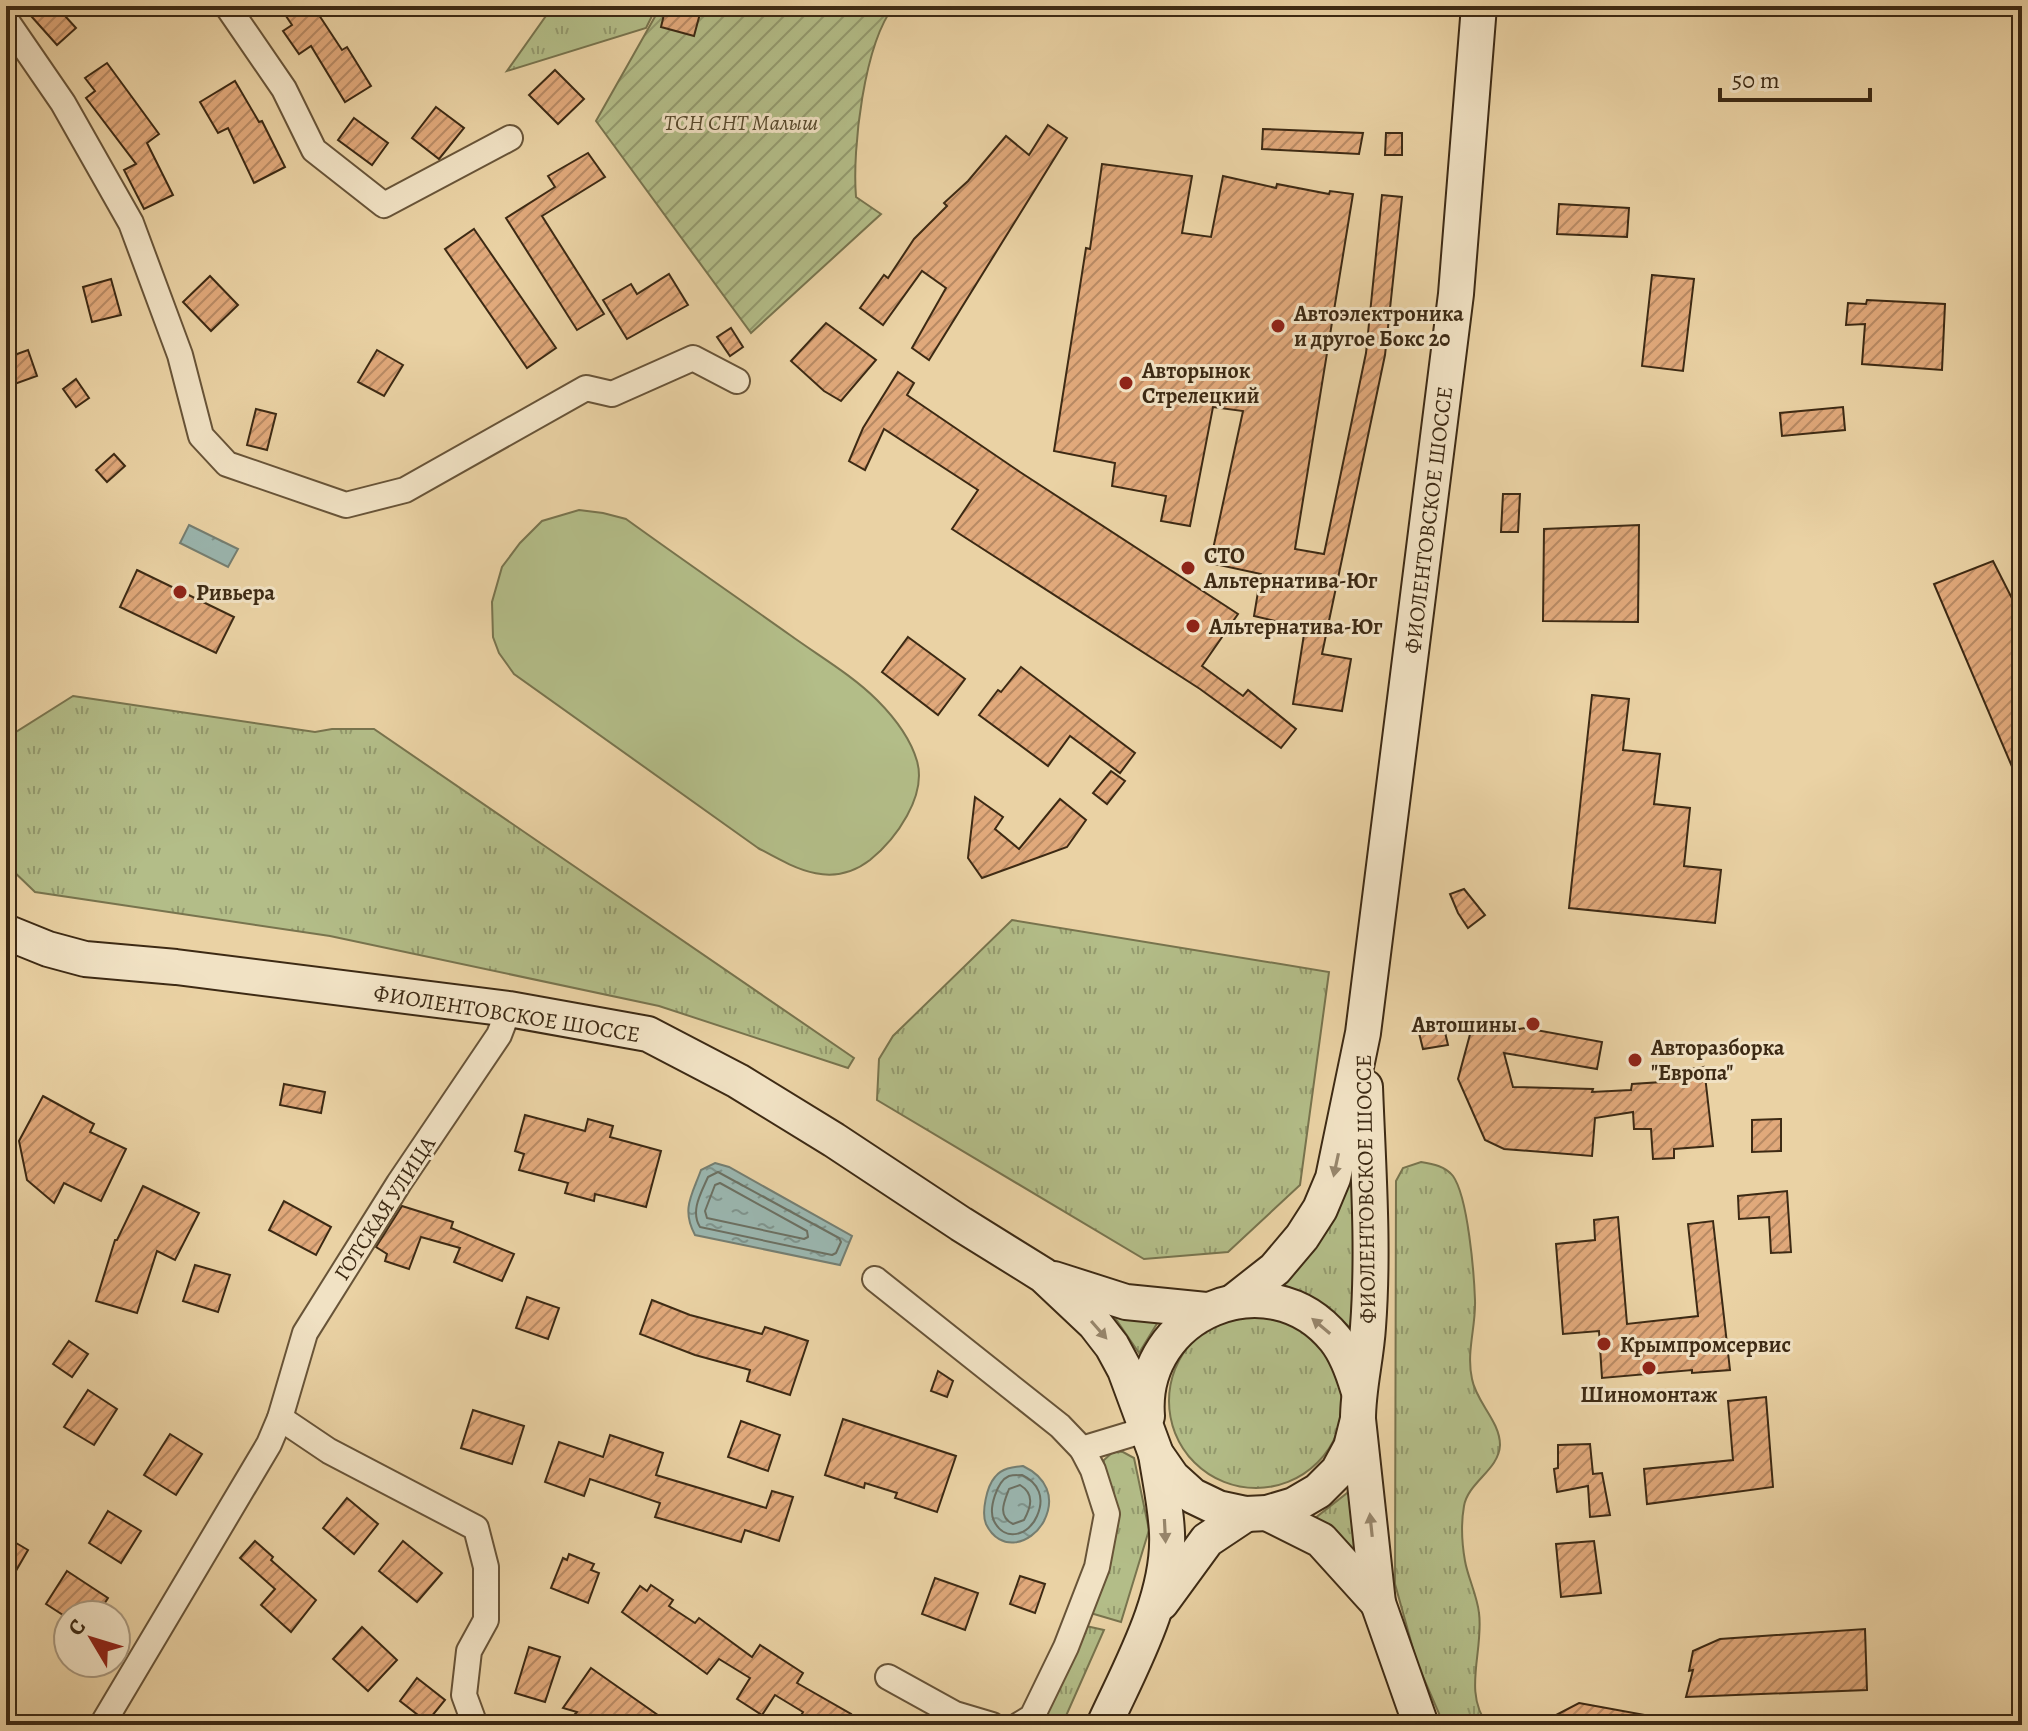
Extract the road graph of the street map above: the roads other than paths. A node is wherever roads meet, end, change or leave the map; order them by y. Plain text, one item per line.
1 (227, 6) edge
2 (1479, 6) edge
3 (6, 20) edge
4 (510, 138) dead end
5 (737, 381) dead end
6 (6, 932) edge
7 (509, 1009) junction
8 (1364, 1027) junction
9 (1043, 1275) junction
10 (875, 1279) dead end
11 (1219, 1306) junction
12 (1358, 1406) junction
13 (280, 1418) junction
14 (1152, 1441) junction
15 (1082, 1449) junction
16 (1256, 1513) junction
17 (1378, 1603) junction
18 (1152, 1617) junction
19 (888, 1677) dead end
20 (102, 1725) edge
21 (475, 1725) edge
22 (992, 1725) edge
23 (1019, 1725) edge
24 (1104, 1725) edge
25 (1421, 1725) edge

1 - 4 street
2 - 8 main road, ФИОЛЕНТОВСКОЕ ШОССЕ
3 - 5 street
6 - 7 main road, ФИОЛЕНТОВСКОЕ ШОССЕ
7 - 9 main road, ФИОЛЕНТОВСКОЕ ШОССЕ
7 - 13 street, ГОТСКАЯ УЛИЦА
8 -> 11 main road, ФИОЛЕНТОВСКОЕ ШОССЕ
8 - 12 main road, ФИОЛЕНТОВСКОЕ ШОССЕ
9 - 11 main road, ФИОЛЕНТОВСКОЕ ШОССЕ
9 -> 14 main road, ФИОЛЕНТОВСКОЕ ШОССЕ
10 - 15 street
12 -> 11 main road, ФИОЛЕНТОВСКОЕ ШОССЕ
11 - 14 main road, ФИОЛЕНТОВСКОЕ ШОССЕ
12 - 16 main road, ФИОЛЕНТОВСКОЕ ШОССЕ
17 -> 12 main road, ФИОЛЕНТОВСКОЕ ШОССЕ
13 - 20 street, ГОТСКАЯ УЛИЦА
13 - 21 street
14 - 15 street
14 - 16 main road, ФИОЛЕНТОВСКОЕ ШОССЕ
14 -> 18 main road
15 - 23 street
16 - 17 main road, ФИОЛЕНТОВСКОЕ ШОССЕ
16 - 18 main road
17 - 25 main road, ФИОЛЕНТОВСКОЕ ШОССЕ
18 - 24 main road
19 - 22 street

